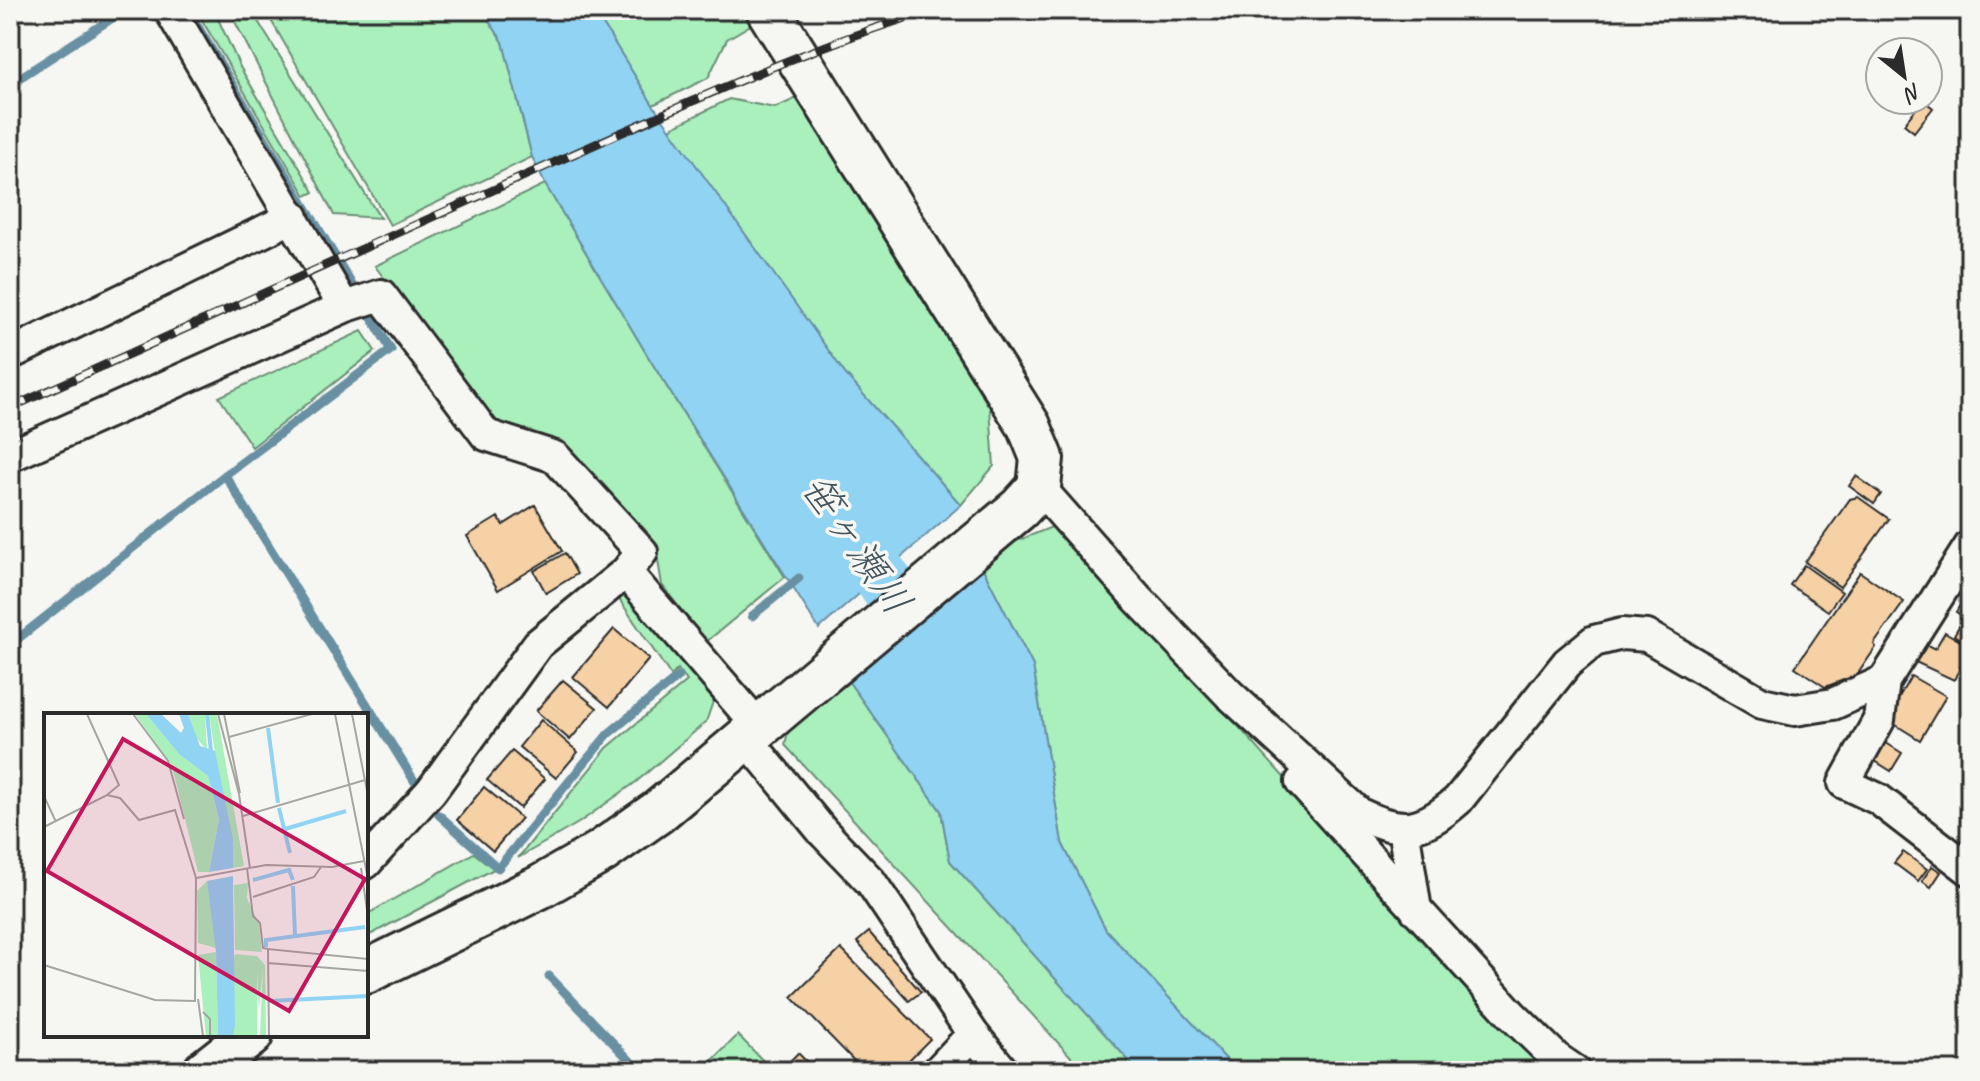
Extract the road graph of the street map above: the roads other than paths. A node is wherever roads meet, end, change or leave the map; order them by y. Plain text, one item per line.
1 (170, 10) edge
2 (768, 10) edge
3 (293, 217) junction
4 (356, 303) junction
5 (10, 354) edge
6 (10, 456) edge
7 (1030, 498) junction
8 (1970, 546) edge
9 (626, 572) junction
10 (1884, 681) junction
11 (1229, 694) junction
12 (759, 728) junction
13 (1403, 827) junction
14 (368, 861) edge
15 (1970, 870) edge
16 (1416, 910) junction
17 (368, 971) edge
18 (973, 1034) junction
19 (248, 1037) edge
20 (205, 1071) edge
21 (938, 1071) edge
22 (1003, 1071) edge
23 (1575, 1071) edge

1 - 3 street
2 - 7 street
3 - 4 street
3 - 5 street
4 - 6 street
4 - 9 street
7 - 11 street
7 - 12 street
8 - 10 street
9 - 12 street
9 - 14 street
10 - 13 street
10 - 15 street
11 - 13 street
11 - 16 street
12 - 17 street
12 - 18 street
13 - 16 street
16 - 23 street
18 - 21 street
18 - 22 street
19 - 20 street

